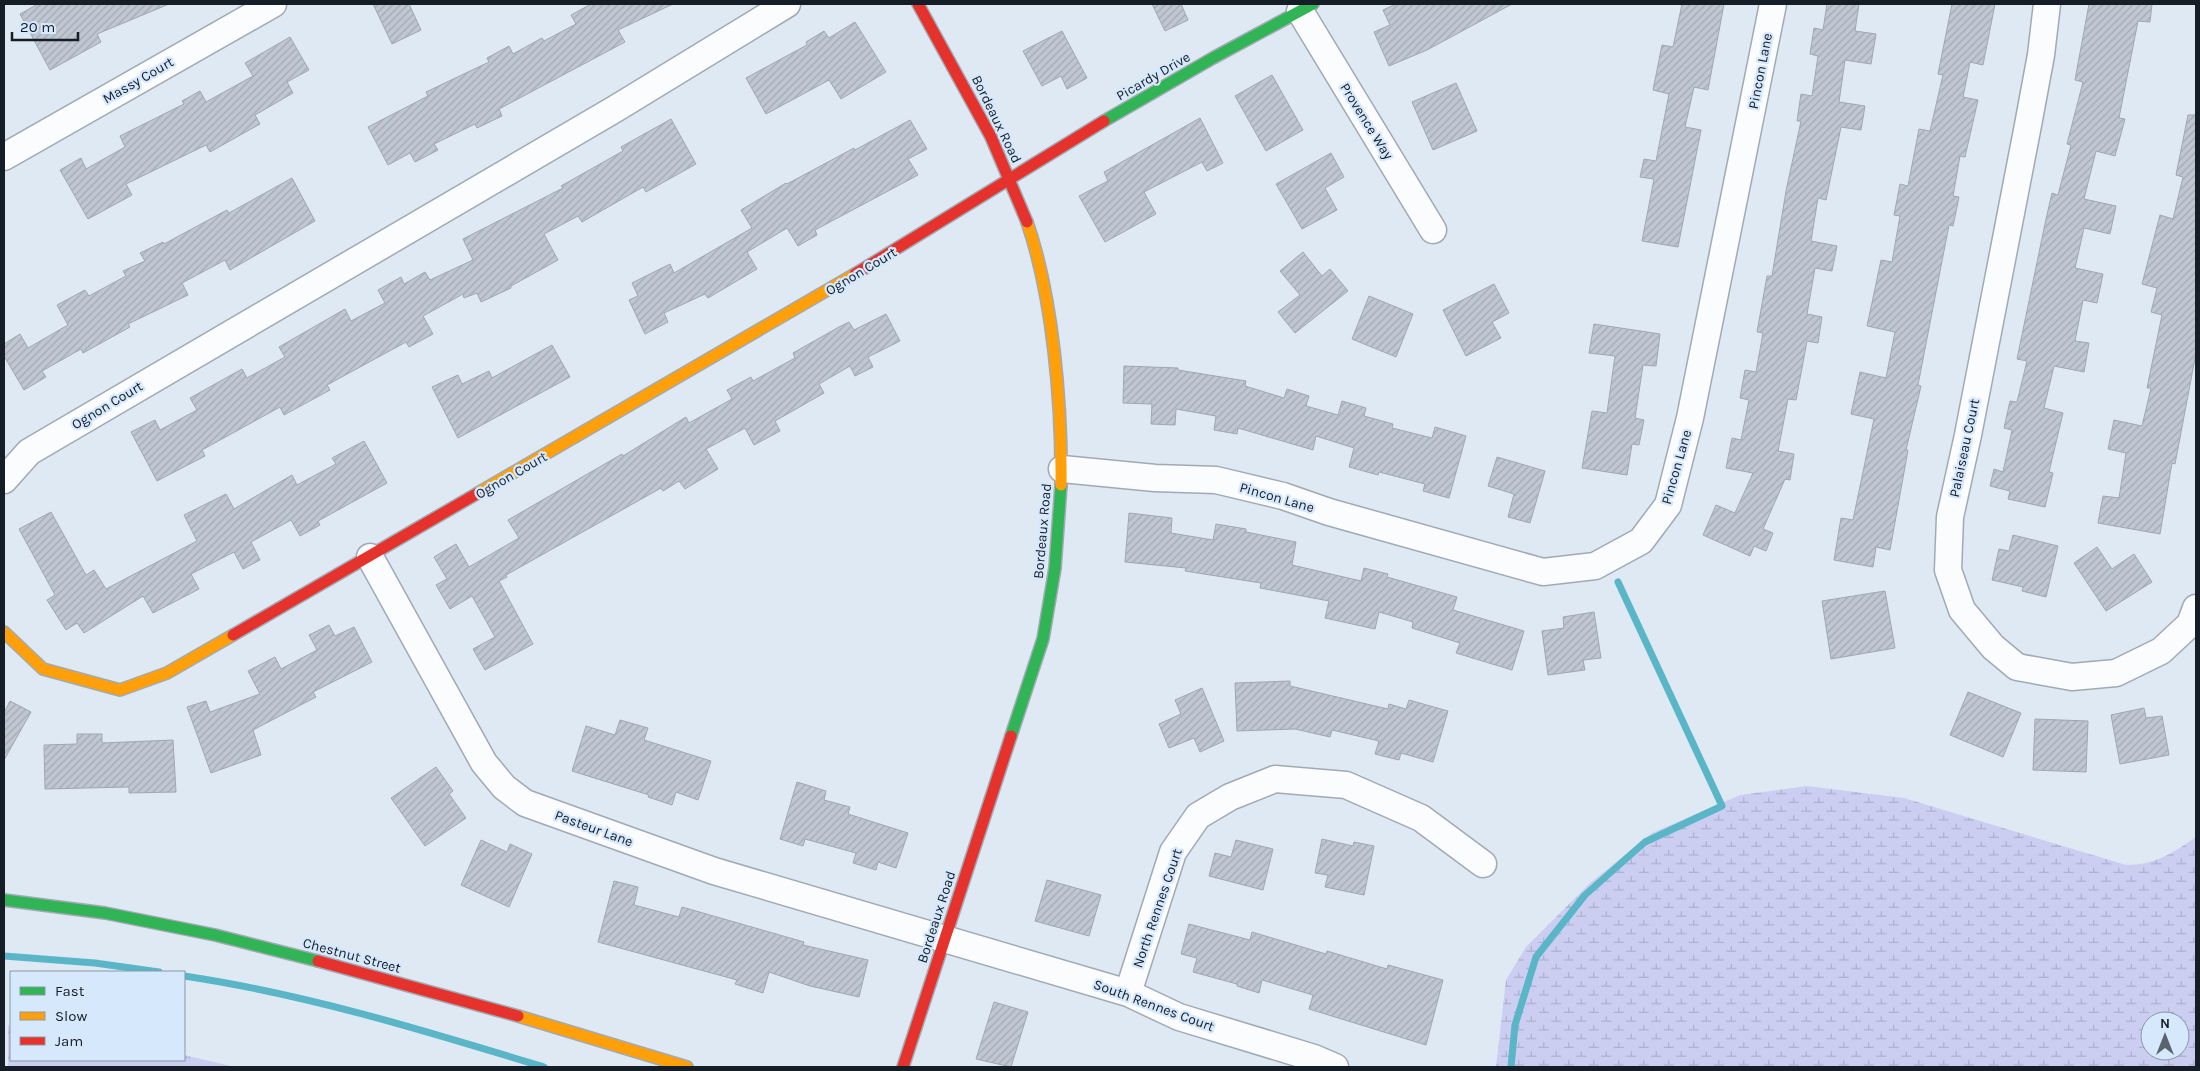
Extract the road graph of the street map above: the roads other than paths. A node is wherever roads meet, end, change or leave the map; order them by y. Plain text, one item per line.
1 (273, 4) edge
2 (787, 4) edge
3 (918, 4) edge
4 (1773, 4) edge
5 (2048, 4) edge
6 (1307, 8) edge
7 (4, 157) edge
8 (1010, 178) junction
9 (1434, 230) dead end
10 (1062, 469) junction
11 (4, 480) edge
12 (370, 557) junction
13 (2196, 608) edge
14 (4, 632) edge
15 (1483, 864) dead end
16 (4, 900) edge
17 (944, 940) junction
18 (1128, 993) junction
19 (687, 1067) edge
20 (903, 1067) edge
21 (1335, 1067) edge

1 - 7 street, Massy Court
2 - 11 street, Ognon Court
3 - 8 street, Bordeaux Road
4 - 10 street, Pincon Lane
5 - 13 street, Palaiseau Court
6 - 8 street, Picardy Drive
6 - 9 street, Provence Way
8 - 10 street, Bordeaux Road
8 - 12 street, Ognon Court
10 - 17 street, Bordeaux Road
12 - 14 street, Ognon Court
12 - 17 street, Pasteur Lane
15 - 18 street, North Rennes Court
16 - 19 street, Chestnut Street
17 - 18 street, South Rennes Court
17 - 20 street, Bordeaux Road
18 - 21 street, South Rennes Court

